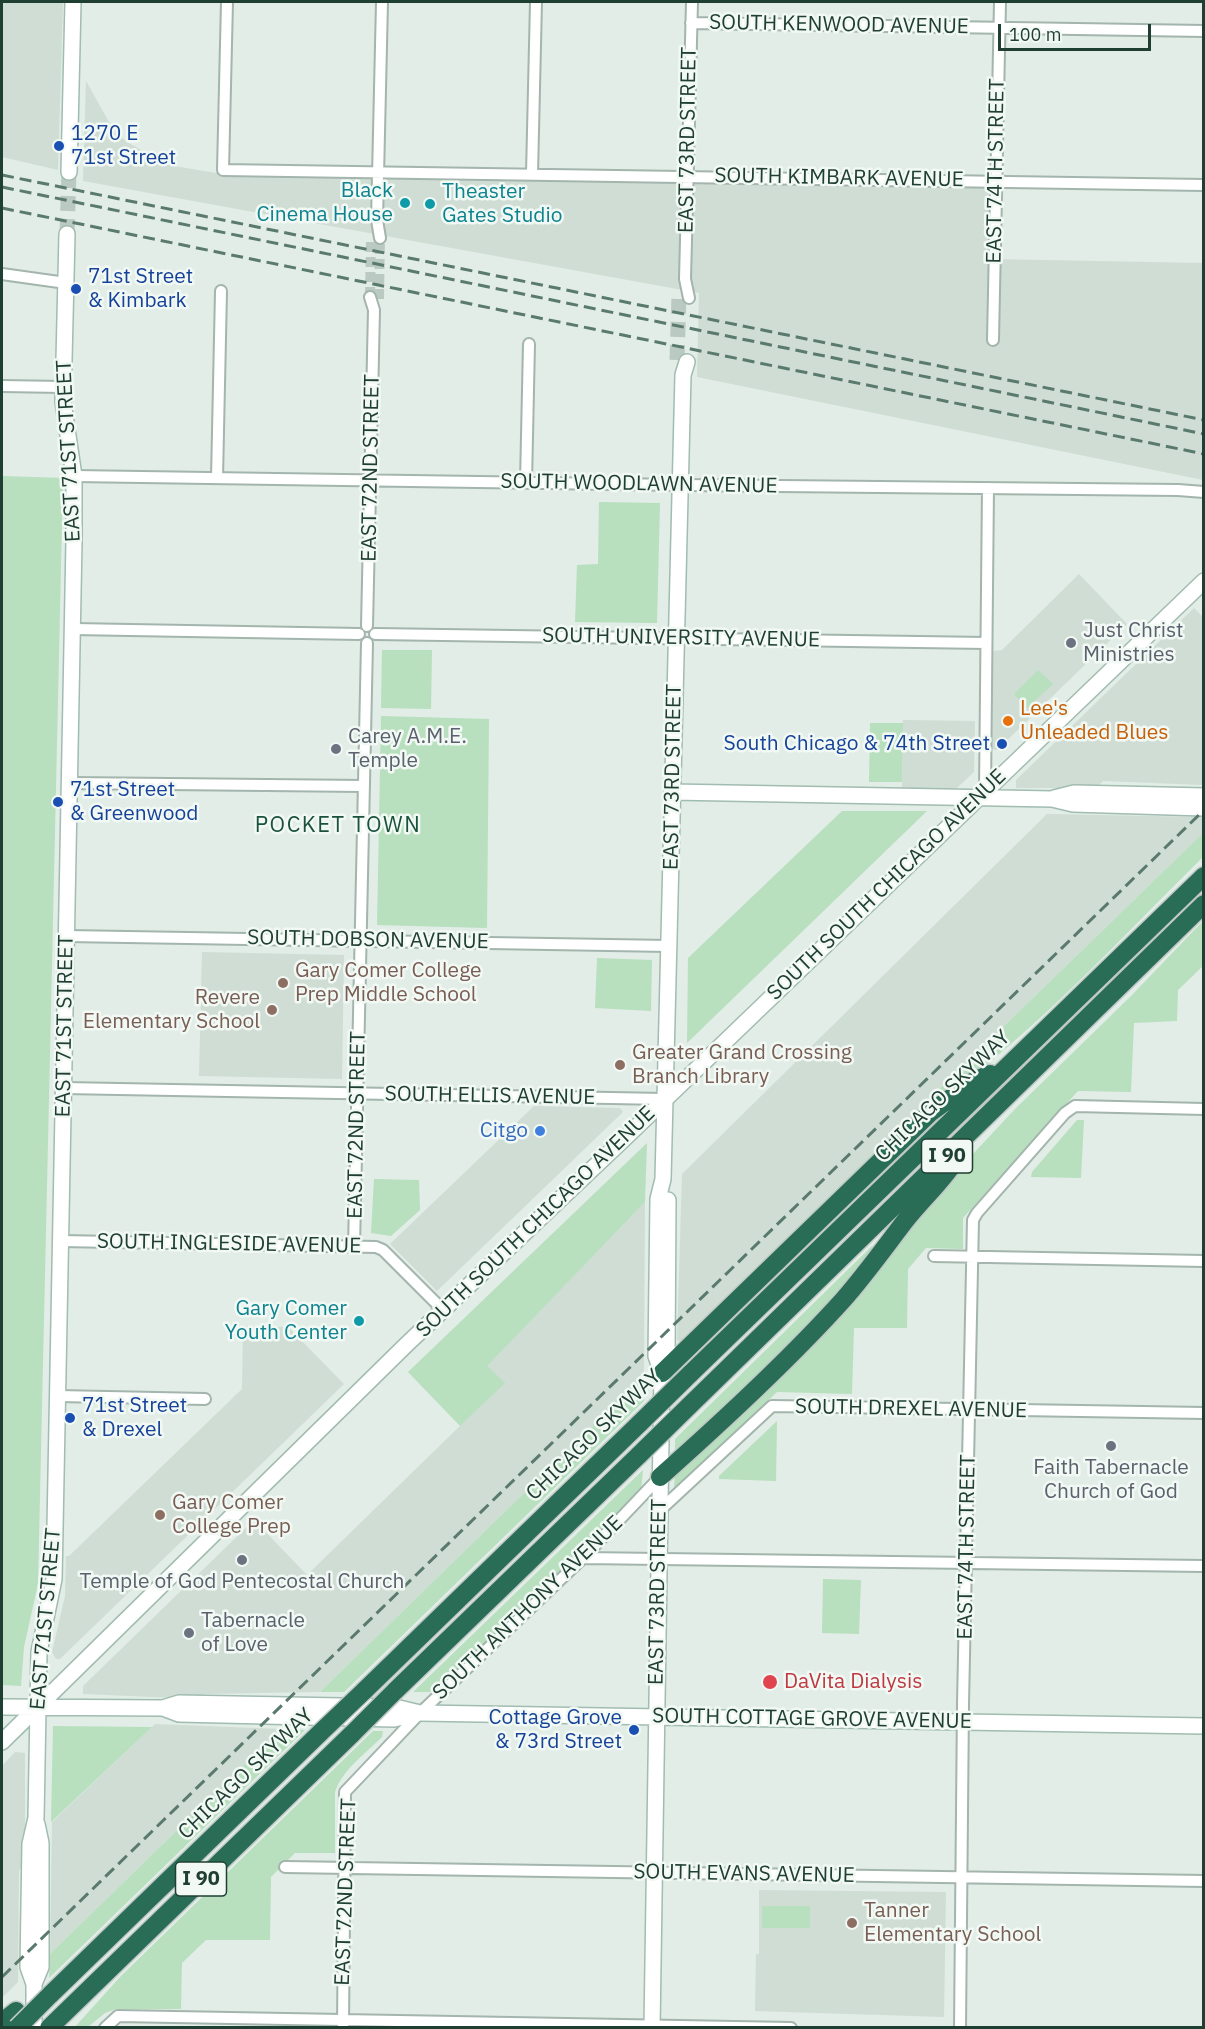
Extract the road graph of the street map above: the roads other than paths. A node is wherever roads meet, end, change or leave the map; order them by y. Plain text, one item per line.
1 (73, 2) edge
2 (227, 2) edge
3 (382, 2) edge
4 (536, 2) edge
5 (692, 2) edge
6 (1000, 2) edge
7 (691, 23) junction
8 (999, 28) junction
9 (1203, 31) edge
10 (69, 172) tunnel mouth
11 (378, 172) junction
12 (532, 174) junction
13 (687, 176) junction
14 (996, 181) junction
15 (1203, 185) edge
16 (67, 234) tunnel mouth
17 (376, 237) tunnel mouth
18 (2, 274) edge
19 (66, 283) junction
20 (221, 291) dead end
21 (684, 297) tunnel mouth
22 (374, 298) tunnel mouth
23 (993, 340) dead end
24 (529, 344) dead end
25 (682, 366) tunnel mouth
26 (2, 386) edge
27 (63, 387) junction
28 (74, 476) junction
29 (217, 478) junction
30 (370, 480) junction
31 (526, 482) junction
32 (680, 485) junction
33 (988, 488) junction
34 (1203, 492) edge
35 (1203, 581) edge
36 (73, 629) junction
37 (367, 631) junction
38 (676, 638) junction
39 (986, 643) junction
40 (70, 783) junction
41 (364, 786) junction
42 (672, 792) junction
43 (981, 794) junction
44 (1203, 796) edge
45 (1052, 799) junction
46 (1203, 808) edge
47 (1203, 876) edge
48 (1203, 904) edge
49 (67, 936) junction
50 (361, 939) junction
51 (669, 946) junction
52 (1003, 1069) junction
53 (64, 1088) junction
54 (357, 1094) junction
55 (665, 1099) junction
56 (1203, 1109) edge
57 (975, 1128) junction
58 (61, 1241) junction
59 (354, 1247) junction
60 (934, 1256) dead end
61 (972, 1257) junction
62 (1203, 1261) edge
63 (443, 1310) junction
64 (662, 1373) junction
65 (58, 1396) junction
66 (205, 1399) dead end
67 (969, 1410) junction
68 (1203, 1413) edge
69 (660, 1477) junction
70 (659, 1511) junction
71 (583, 1558) junction
72 (658, 1558) junction
73 (966, 1563) junction
74 (1203, 1566) edge
75 (2, 1707) edge
76 (37, 1707) junction
77 (420, 1713) junction
78 (655, 1716) junction
79 (963, 1721) junction
80 (1203, 1726) edge
81 (2, 1742) edge
82 (285, 1867) dead end
83 (345, 1868) junction
84 (653, 1873) junction
85 (962, 1878) junction
86 (1203, 1881) edge
87 (12, 2020) edge
88 (343, 2024) edge
89 (652, 2026) edge
90 (46, 2027) edge
91 (105, 2028) edge
92 (791, 2028) edge
93 (960, 2028) edge

1 - 10 main road
2 - 11 street, SOUTH KIMBARK AVENUE
3 - 11 street
4 - 12 street
5 - 7 street, EAST 73RD STREET
6 - 8 street, EAST 74TH STREET
7 - 8 street, SOUTH KENWOOD AVENUE
7 - 13 street, EAST 73RD STREET
8 - 9 street, SOUTH KENWOOD AVENUE
8 - 14 street, EAST 74TH STREET
11 - 12 street, SOUTH KIMBARK AVENUE
11 - 17 street
12 - 13 street, SOUTH KIMBARK AVENUE
13 - 14 street, SOUTH KIMBARK AVENUE
13 - 21 street, EAST 73RD STREET
14 - 15 street, SOUTH KIMBARK AVENUE
14 - 23 street, EAST 74TH STREET
16 - 19 main road, EAST 71ST STREET
18 - 19 street
19 - 27 main road, EAST 71ST STREET
20 - 29 street
22 - 30 street, EAST 72ND STREET
24 - 31 street
25 - 32 main road, EAST 73RD STREET
26 - 27 street
27 - 28 main road, EAST 71ST STREET
28 - 29 street, SOUTH WOODLAWN AVENUE
28 - 36 main road, EAST 71ST STREET
29 - 30 street, SOUTH WOODLAWN AVENUE
30 - 31 street, SOUTH WOODLAWN AVENUE
30 - 37 street, EAST 72ND STREET
31 - 32 street, SOUTH WOODLAWN AVENUE
32 - 33 street, SOUTH WOODLAWN AVENUE
32 - 38 main road, EAST 73RD STREET
33 - 34 street, SOUTH WOODLAWN AVENUE
33 - 39 street
35 - 43 main road, SOUTH SOUTH CHICAGO AVENUE
36 - 37 street, SOUTH UNIVERSITY AVENUE
36 - 40 main road, EAST 71ST STREET
37 - 38 street, SOUTH UNIVERSITY AVENUE
37 - 41 street, EAST 72ND STREET
38 - 39 street, SOUTH UNIVERSITY AVENUE
38 - 42 main road, EAST 73RD STREET
39 - 43 street
40 - 41 street
40 - 49 main road, EAST 71ST STREET
41 - 50 street, EAST 72ND STREET
42 - 43 main road
42 - 51 main road, EAST 73RD STREET
43 - 45 main road
43 - 55 main road, SOUTH SOUTH CHICAGO AVENUE
44 - 45 main road
45 - 46 main road
47 - 52 highway, CHICAGO SKYWAY / I 90
48 - 57 highway, I 90
49 - 50 street, SOUTH DOBSON AVENUE
49 - 53 main road, EAST 71ST STREET
50 - 51 street, SOUTH DOBSON AVENUE
50 - 54 street, EAST 72ND STREET
51 - 55 main road, EAST 73RD STREET
52 - 64 highway
52 - 87 highway, CHICAGO SKYWAY / I 90, bridge
53 - 54 street, SOUTH ELLIS AVENUE
53 - 58 main road, EAST 71ST STREET
54 - 55 street, SOUTH ELLIS AVENUE
54 - 59 street, EAST 72ND STREET
55 - 63 main road, SOUTH SOUTH CHICAGO AVENUE
55 - 64 main road, EAST 73RD STREET
56 - 61 street, EAST 74TH STREET
57 - 69 highway
57 - 90 highway, I 90, bridge
58 - 59 street, SOUTH INGLESIDE AVENUE
58 - 65 main road, EAST 71ST STREET
59 - 63 street, SOUTH INGLESIDE AVENUE
60 - 61 street
61 - 62 street
61 - 67 street, EAST 74TH STREET
63 - 76 main road, SOUTH SOUTH CHICAGO AVENUE
64 - 69 main road, EAST 73RD STREET
65 - 66 street
65 - 76 main road, EAST 71ST STREET
67 - 68 street, SOUTH DREXEL AVENUE
67 - 70 street, SOUTH DREXEL AVENUE
67 - 73 street, EAST 74TH STREET
69 - 70 main road, EAST 73RD STREET
69 - 71 street, SOUTH ANTHONY AVENUE
70 - 72 main road, EAST 73RD STREET
71 - 72 street
71 - 77 street, SOUTH ANTHONY AVENUE
72 - 73 street
72 - 78 main road, EAST 73RD STREET
73 - 74 street
73 - 79 street, EAST 74TH STREET
75 - 76 main road, SOUTH COTTAGE GROVE AVENUE
76 - 77 main road, SOUTH COTTAGE GROVE AVENUE
76 - 81 main road, SOUTH SOUTH CHICAGO AVENUE
76 - 90 main road, EAST 71ST STREET
77 - 78 main road, SOUTH COTTAGE GROVE AVENUE
77 - 83 street, EAST 72ND STREET
78 - 79 main road, SOUTH COTTAGE GROVE AVENUE
78 - 84 main road, EAST 73RD STREET
79 - 80 main road, SOUTH COTTAGE GROVE AVENUE
79 - 85 street, EAST 74TH STREET
82 - 83 street, SOUTH EVANS AVENUE
83 - 84 street, SOUTH EVANS AVENUE
83 - 88 street, EAST 72ND STREET
84 - 85 street, SOUTH EVANS AVENUE
84 - 89 main road, EAST 73RD STREET
85 - 86 street, SOUTH EVANS AVENUE
85 - 93 street, EAST 74TH STREET
88 - 89 street
88 - 91 street
89 - 92 street

